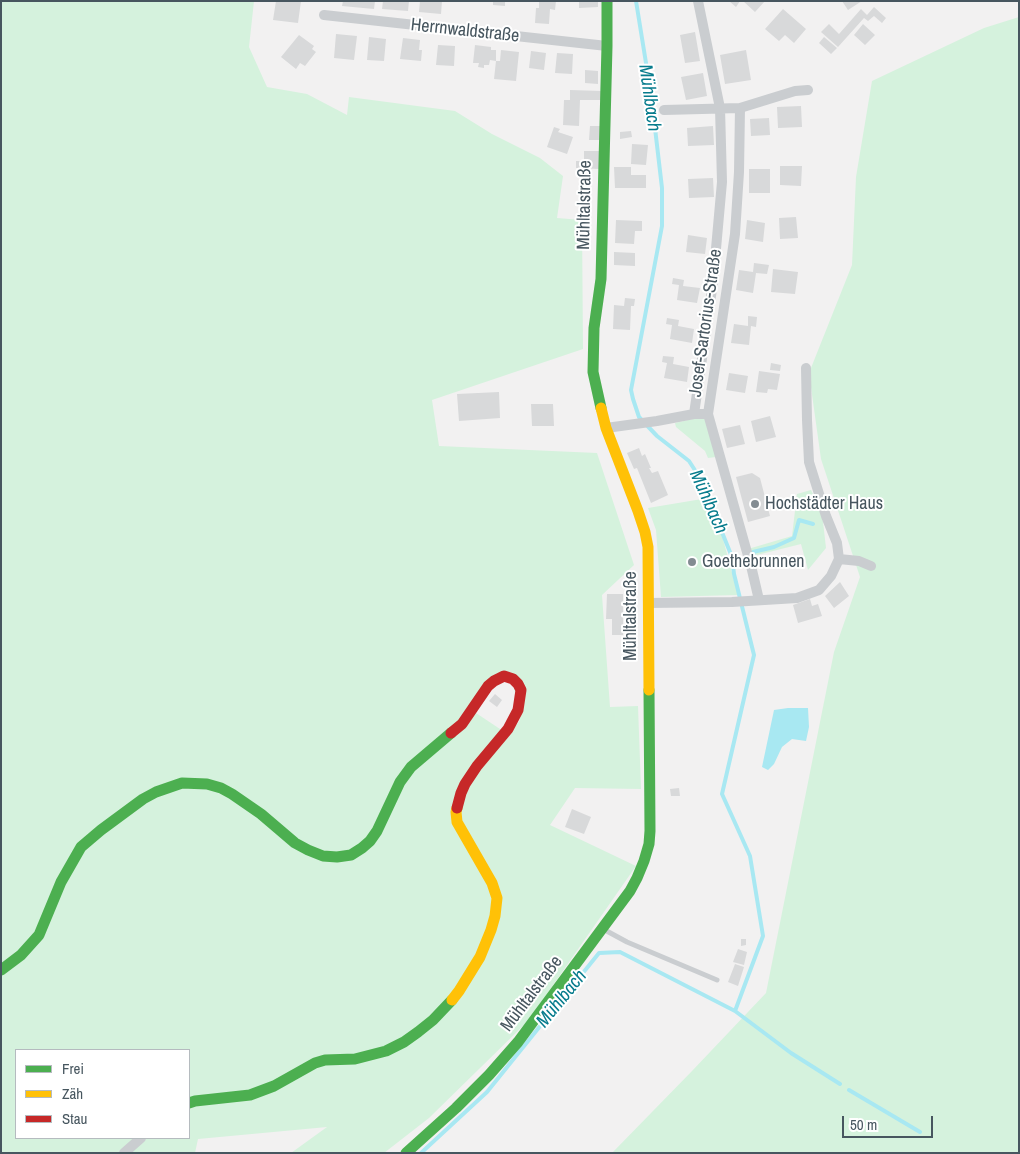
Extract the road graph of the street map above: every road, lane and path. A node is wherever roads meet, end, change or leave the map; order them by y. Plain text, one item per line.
1 (606, 1) edge
2 (698, 1) edge
3 (324, 16) dead end
4 (607, 46) junction
5 (808, 90) dead end
6 (720, 108) junction
7 (740, 108) junction
8 (664, 110) dead end
9 (718, 233) junction
10 (734, 234) junction
11 (806, 368) dead end
12 (694, 414) junction
13 (708, 414) junction
14 (606, 428) junction
15 (839, 559) junction
16 (871, 566) dead end
17 (759, 600) junction
18 (648, 602) junction
19 (602, 928) junction
20 (1, 970) edge
21 (717, 980) dead end
22 (190, 1103) edge
23 (140, 1139) edge
24 (124, 1153) edge
25 (406, 1153) edge

1 - 4 street, Mühltalstraße
2 - 6 street, Josef-Sartorius-Straße
3 - 4 street, Herrnwaldstraße
4 - 14 street, Mühltalstraße
5 - 7 street
6 - 7 street
6 - 8 street
6 - 9 street, Josef-Sartorius-Straße
7 - 10 street, Josef-Sartorius-Straße
9 - 10 street, Josef-Sartorius-Straße
9 - 12 street, Josef-Sartorius-Straße
10 - 13 street, Josef-Sartorius-Straße
11 - 15 street
12 - 13 street, Josef-Sartorius-Straße
12 - 14 street, Josef-Sartorius-Straße
13 - 17 street, Josef-Sartorius-Straße
14 - 18 street, Mühltalstraße
15 - 16 street
15 - 17 street
17 - 18 street
18 - 19 street, Mühltalstraße
19 - 21 lane
19 - 25 street, Mühltalstraße
20 - 22 street
23 - 24 street

